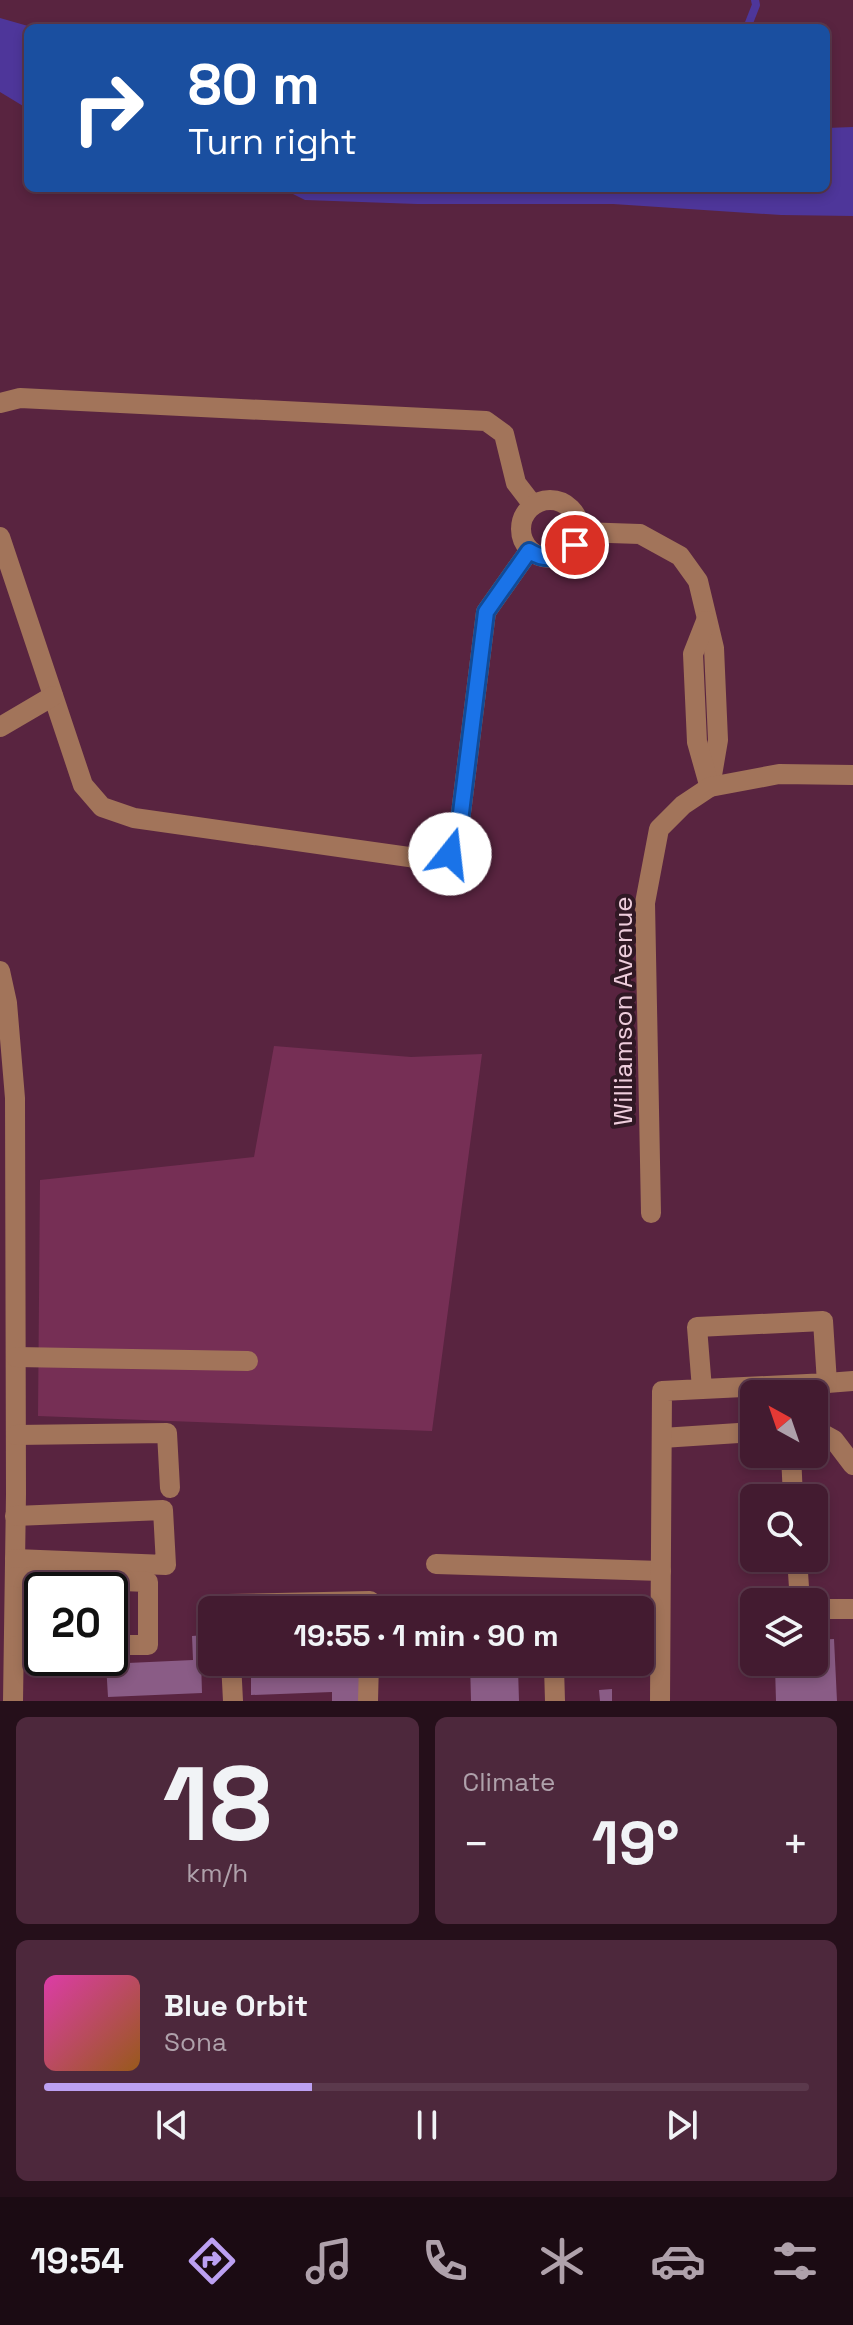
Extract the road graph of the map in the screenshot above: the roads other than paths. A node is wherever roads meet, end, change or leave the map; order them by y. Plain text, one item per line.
1 (0, 403) edge
2 (533, 505) junction
3 (580, 532) junction
4 (0, 537) edge
5 (529, 551) junction
6 (53, 696) junction
7 (0, 727) edge
8 (853, 775) edge
9 (710, 787) junction
10 (0, 971) edge
11 (651, 1213) dead end
12 (248, 1361) dead end
13 (11, 1368) edge
14 (827, 1380) edge
15 (853, 1381) edge
16 (828, 1383) edge
17 (740, 1387) edge
18 (702, 1389) junction
19 (740, 1433) edge
20 (16, 1435) junction
21 (828, 1437) edge
22 (662, 1438) junction
23 (853, 1465) edge
24 (170, 1488) dead end
25 (8, 1495) edge
26 (15, 1516) junction
27 (436, 1564) dead end
28 (10, 1570) edge
29 (661, 1571) junction
30 (33, 1572) edge
31 (128, 1580) edge
32 (828, 1609) edge
33 (853, 1609) edge
34 (654, 1625) edge
35 (128, 1645) edge
36 (16, 1646) junction
37 (24, 1646) edge
38 (654, 1674) edge
39 (232, 1676) edge
40 (369, 1676) edge
41 (554, 1676) edge
42 (13, 1701) edge
43 (233, 1701) edge
44 (368, 1701) edge
45 (555, 1701) edge
46 (660, 1701) edge

1 - 2 street
2 - 3 street
2 - 5 street
3 - 5 street
3 - 9 street
4 - 6 street
5 - 6 street
6 - 7 street
8 - 9 street, Williamson Avenue
9 - 11 street, Williamson Avenue
10 - 13 street
12 - 13 street
13 - 20 street
14 - 18 street
15 - 16 street
17 - 18 street
18 - 22 street
19 - 22 street
20 - 24 street
20 - 25 street
21 - 23 street
22 - 29 street
25 - 26 street
26 - 28 street
26 - 28 street
27 - 29 street
28 - 30 street
28 - 36 street
29 - 34 street
31 - 35 street
32 - 33 street
36 - 37 street
36 - 42 street
38 - 46 street
39 - 43 street
40 - 44 street
41 - 45 street

